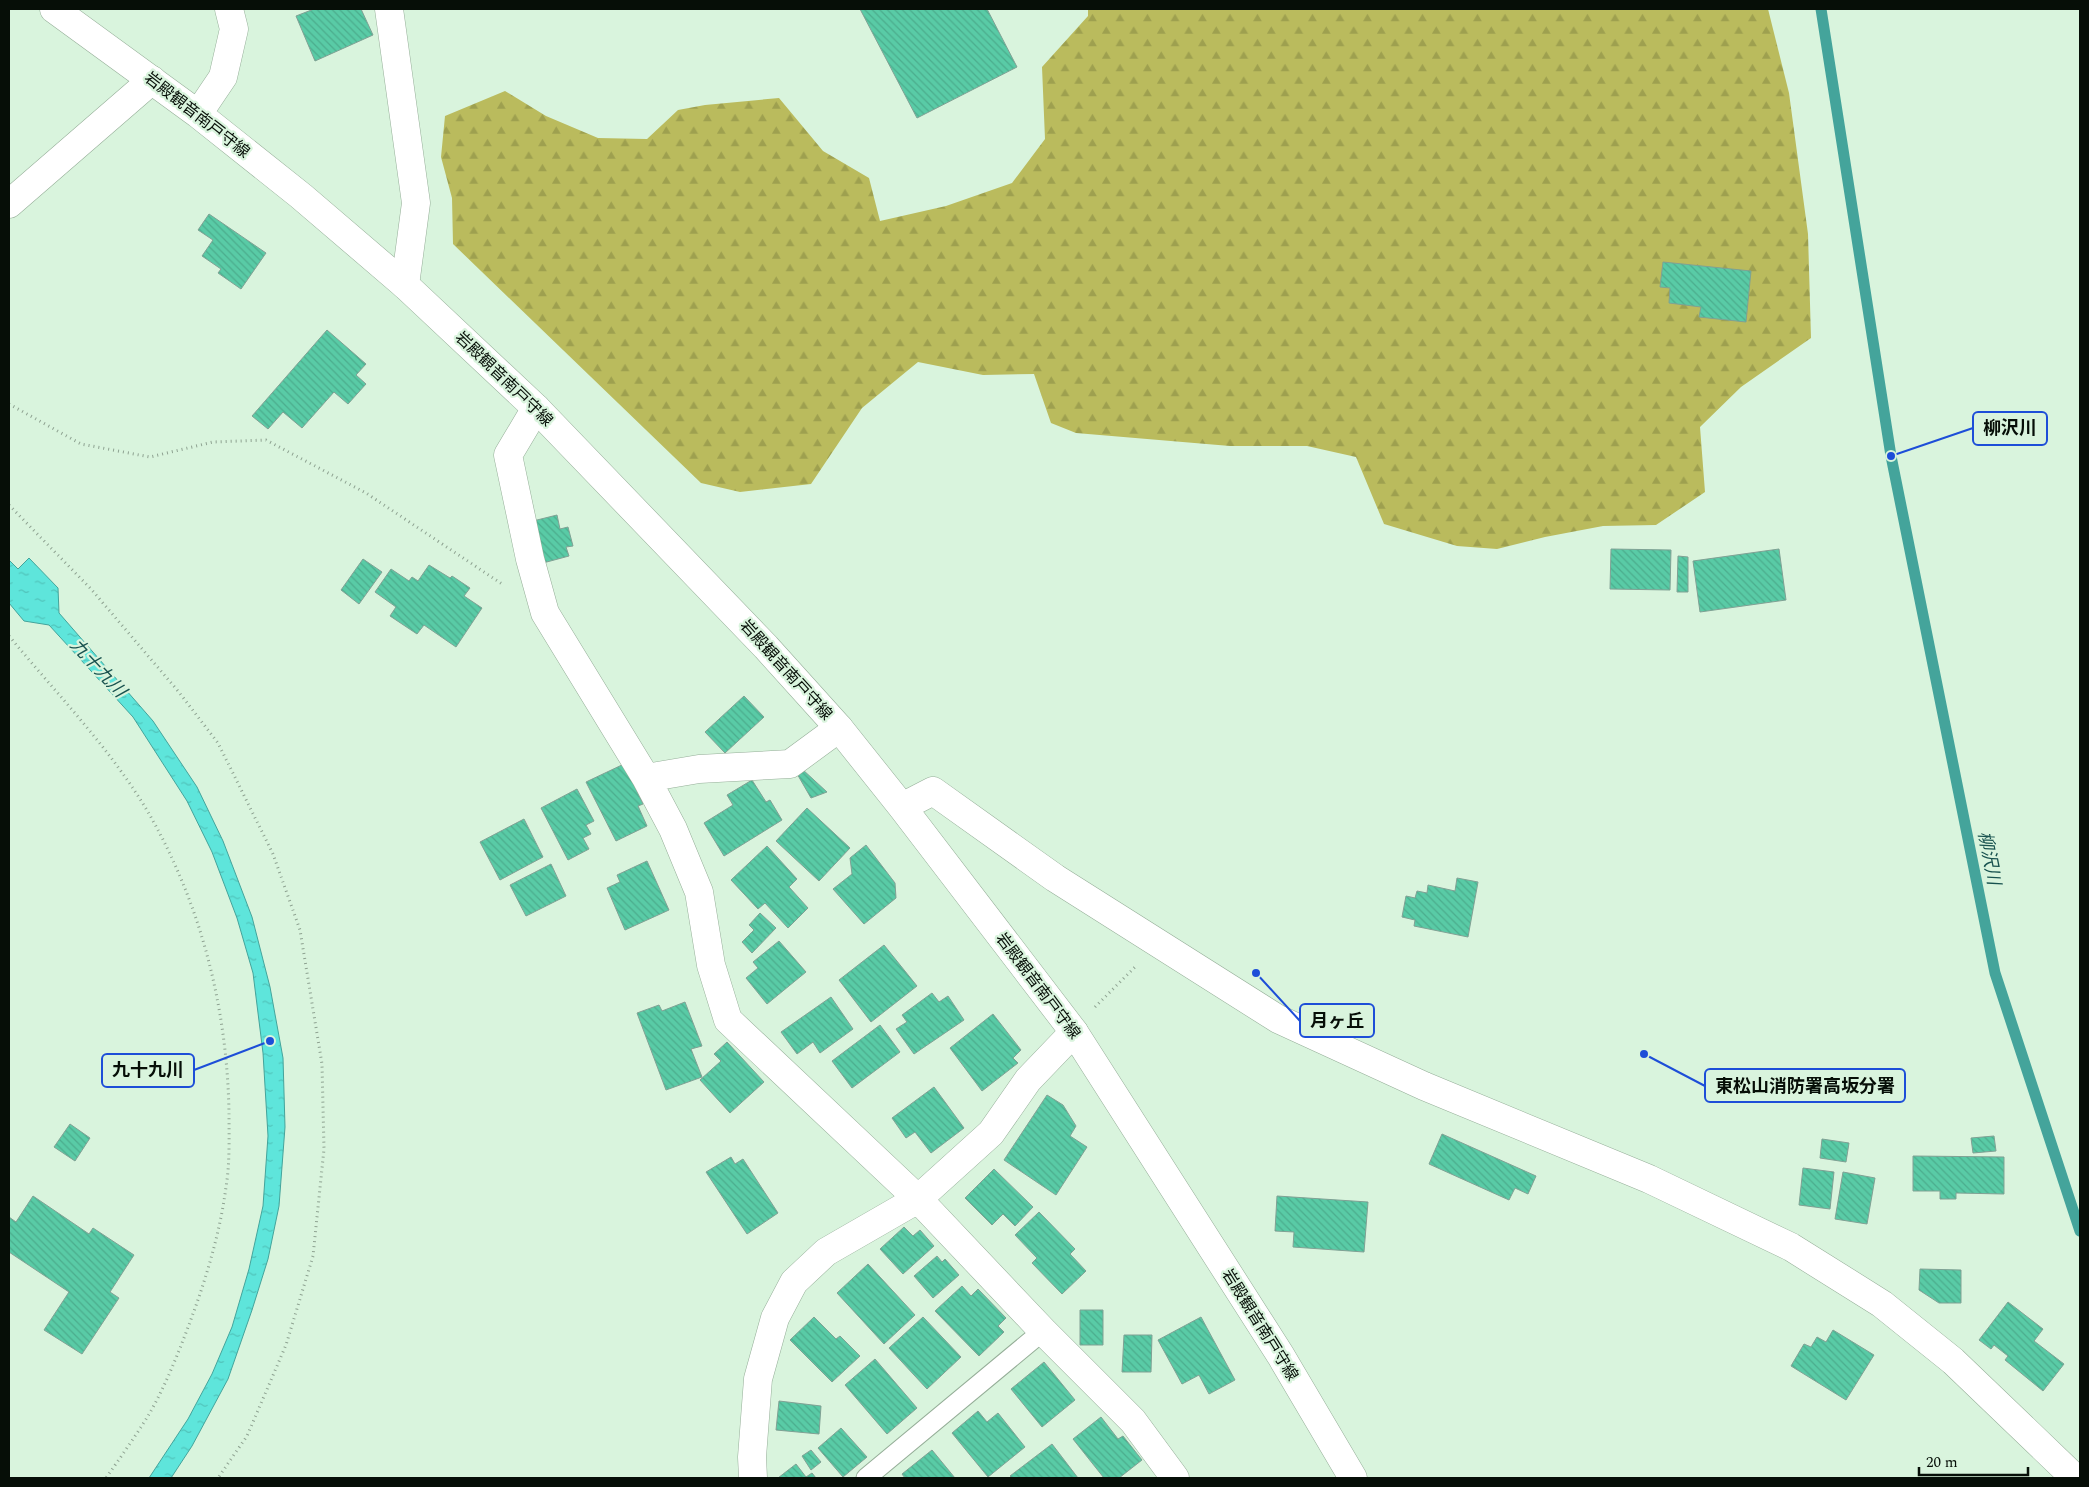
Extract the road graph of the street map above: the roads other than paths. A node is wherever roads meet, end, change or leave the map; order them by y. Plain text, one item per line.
1 (54, 9) edge
2 (229, 9) edge
3 (389, 9) edge
4 (152, 80) junction
5 (198, 114) junction
6 (9, 204) edge
7 (405, 285) junction
8 (536, 408) junction
9 (838, 728) junction
10 (646, 778) junction
11 (902, 807) junction
12 (1074, 1032) junction
13 (918, 1199) junction
14 (1043, 1331) junction
15 (1171, 1476) edge
16 (753, 1478) edge
17 (866, 1478) edge
18 (1352, 1478) edge
19 (2075, 1478) edge

1 - 4 street, 岩殿観音南戸守線
2 - 5 street
3 - 7 street
4 - 5 street, 岩殿観音南戸守線
4 - 6 street
5 - 7 street, 岩殿観音南戸守線
7 - 8 street, 岩殿観音南戸守線
8 - 9 street, 岩殿観音南戸守線
8 - 10 street
9 - 10 street
9 - 11 street, 岩殿観音南戸守線
10 - 13 street
11 - 12 street, 岩殿観音南戸守線
11 - 19 street
12 - 13 street
12 - 18 street, 岩殿観音南戸守線
13 - 14 street
13 - 16 street
14 - 15 street
14 - 17 lane

